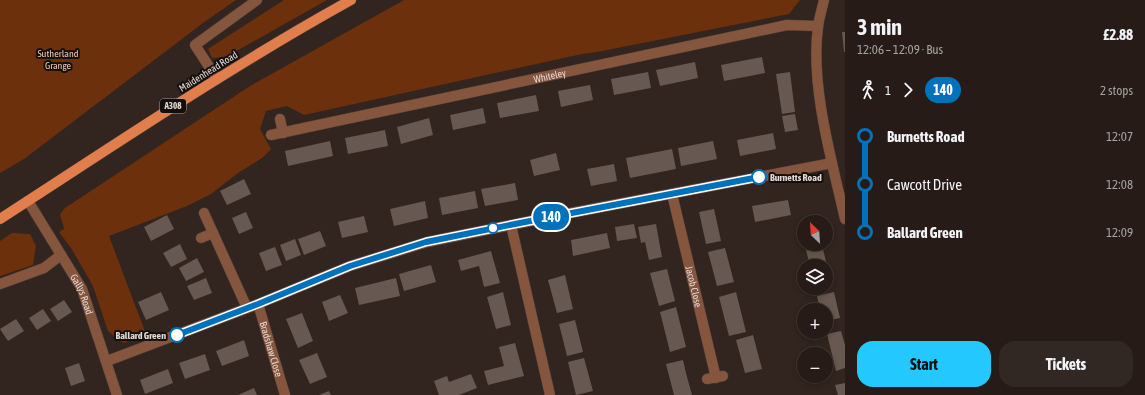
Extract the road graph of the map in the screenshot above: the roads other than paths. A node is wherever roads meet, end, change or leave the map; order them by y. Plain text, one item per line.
1 (257, 0) edge
2 (351, 0) edge
3 (824, 0) edge
4 (818, 26) junction
5 (217, 80) junction
6 (280, 119) dead end
7 (283, 132) junction
8 (271, 135) dead end
9 (832, 163) junction
10 (672, 194) junction
11 (28, 201) junction
12 (204, 214) dead end
13 (845, 219) edge
14 (0, 220) edge
15 (510, 225) junction
16 (213, 233) junction
17 (201, 238) dead end
18 (61, 255) junction
19 (0, 284) edge
20 (258, 304) junction
21 (247, 308) junction
22 (107, 362) junction
23 (715, 378) dead end
24 (117, 395) edge
25 (285, 395) edge
26 (550, 395) edge

1 - 5 street
2 - 5 main road, Maidenhead Road / A308
3 - 4 street
4 - 7 street, Whiteley
4 - 9 street
5 - 11 main road, Maidenhead Road / A308
6 - 7 street
7 - 8 street, Whiteley
9 - 10 street
9 - 13 street
10 - 15 street
10 - 23 street, Jacob Close
11 - 14 main road, Maidenhead Road / A308
11 - 18 street, Gallys Road
12 - 16 street
15 - 20 street
15 - 26 street
16 - 17 street
16 - 21 street
18 - 19 street
18 - 22 street, Gallys Road
20 - 21 street
20 - 25 street, Bradshaw Close
21 - 22 street
22 - 24 street, Gallys Road

